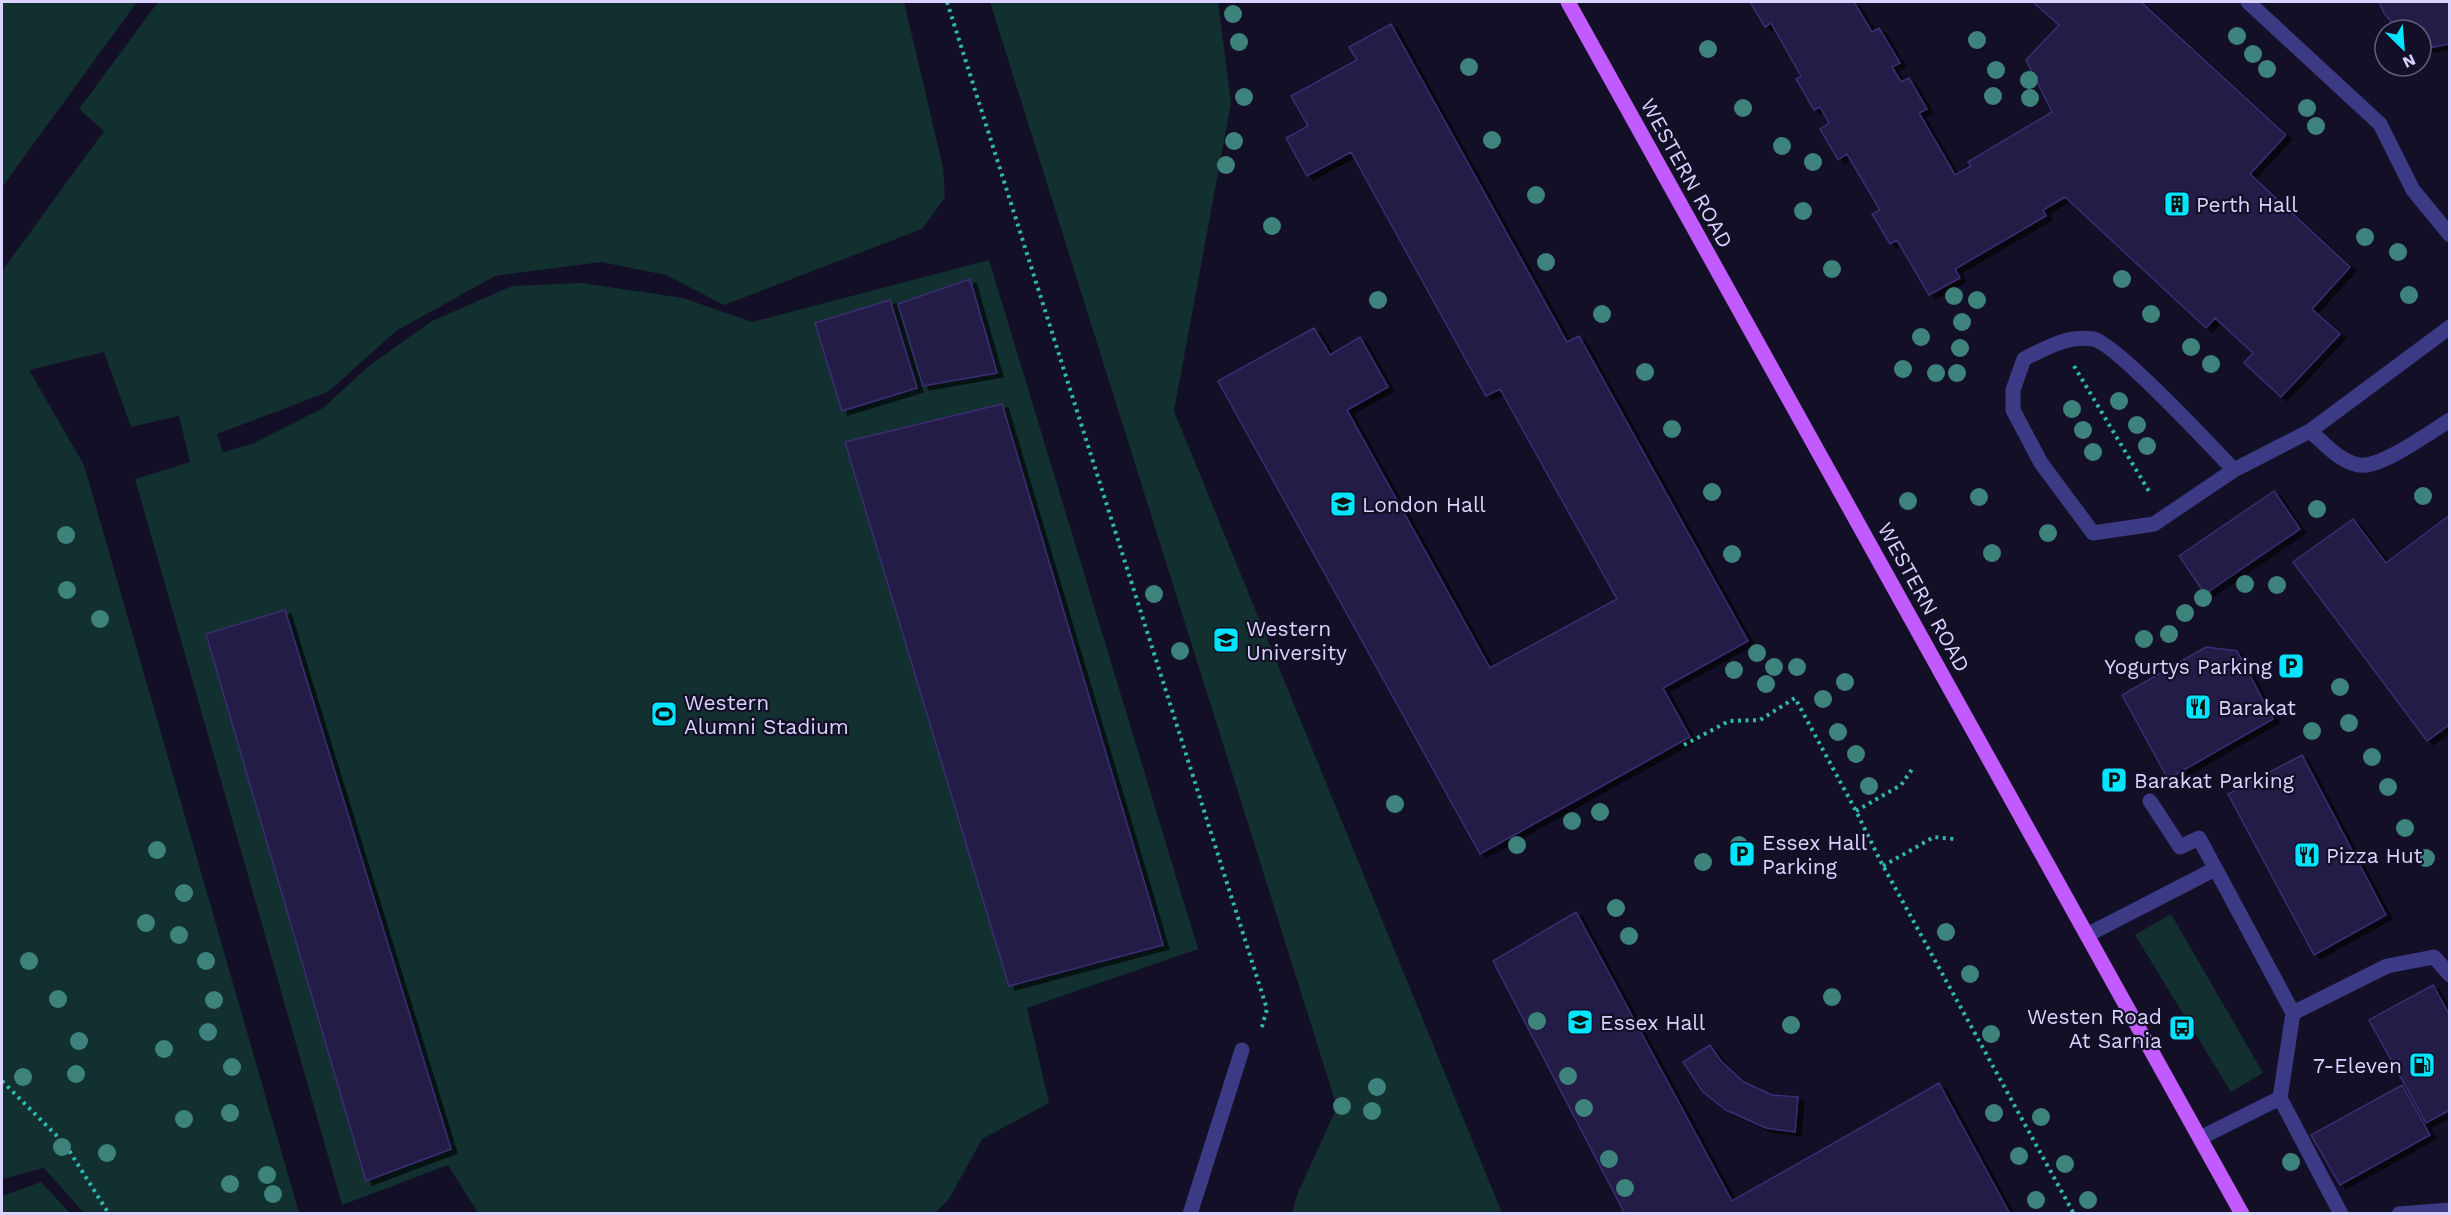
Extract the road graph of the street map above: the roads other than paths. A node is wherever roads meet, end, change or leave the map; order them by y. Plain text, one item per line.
1 (1568, 2) edge
2 (2248, 2) edge
3 (2450, 235) edge
4 (2450, 327) edge
5 (2450, 420) edge
6 (2310, 431) junction
7 (2234, 470) junction
8 (2150, 801) dead end
9 (2215, 869) junction
10 (2087, 935) junction
11 (2450, 975) edge
12 (2293, 1013) junction
13 (1242, 1050) road end
14 (2280, 1098) junction
15 (2200, 1138) junction
16 (2450, 1210) edge
17 (1190, 1214) edge
18 (2242, 1214) edge
19 (2341, 1214) edge
20 (2399, 1214) edge

1 - 10 main road, WESTERN ROAD
2 - 3 lane
4 - 6 lane
5 - 6 lane
6 - 7 lane
7 - 7 lane
8 - 9 lane
9 - 10 lane
9 - 12 lane
10 - 15 main road, WESTERN ROAD
11 - 12 lane
12 - 14 lane
13 - 17 lane
14 - 15 lane
14 - 19 lane
15 - 18 main road, WESTERN ROAD
16 - 20 lane

